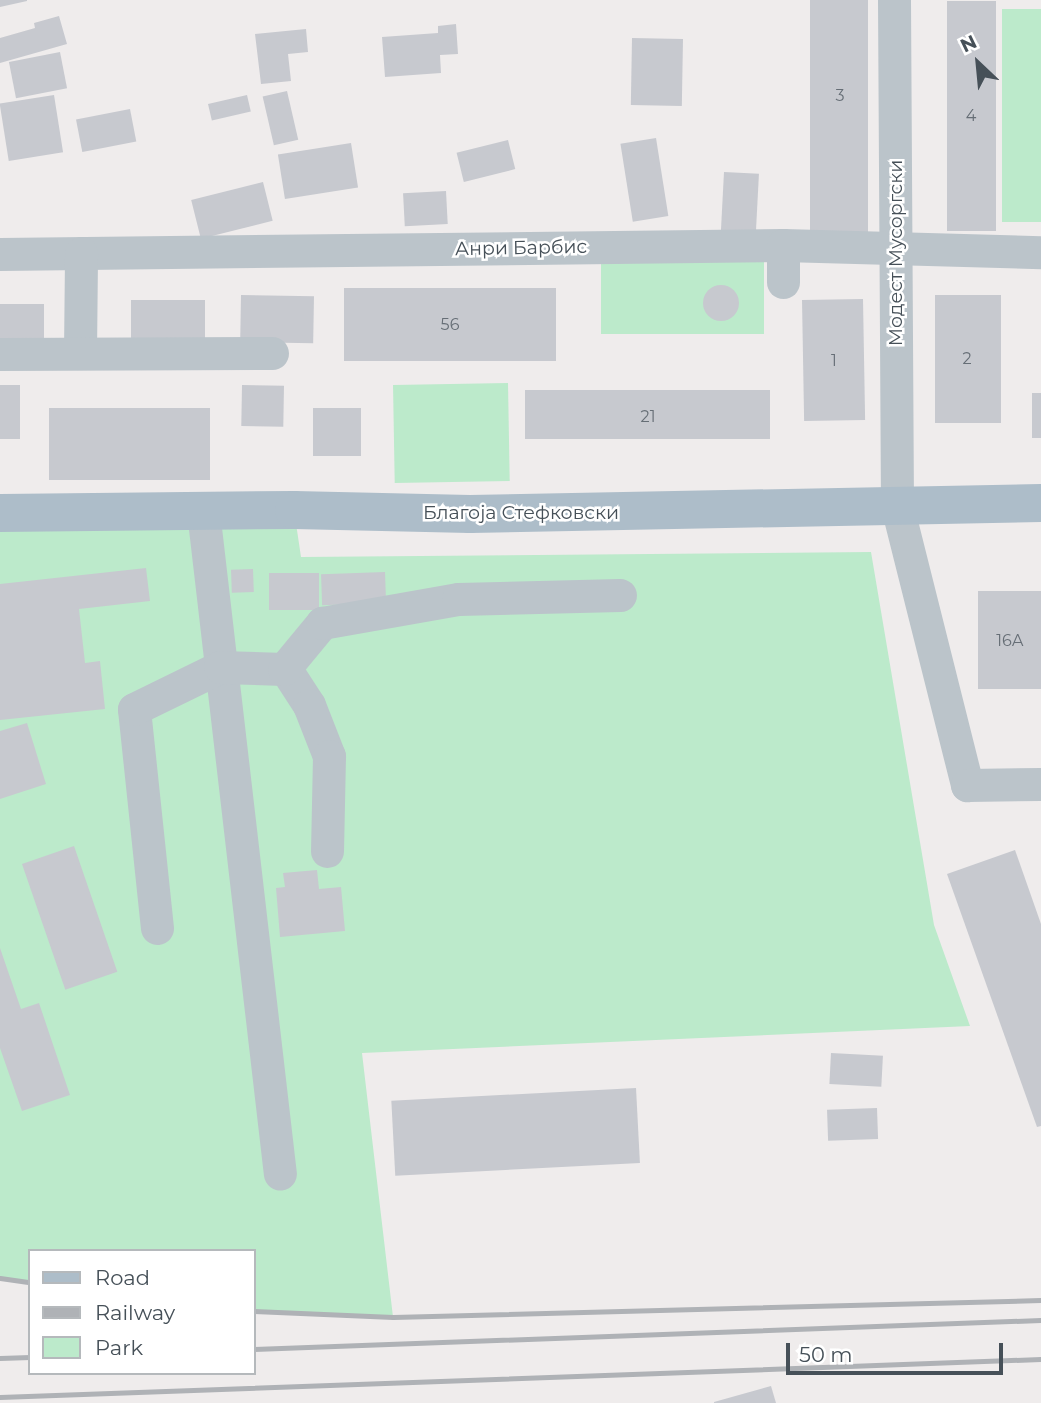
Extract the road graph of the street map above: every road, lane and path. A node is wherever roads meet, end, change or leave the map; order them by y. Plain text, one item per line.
1 (894, 0) edge
2 (783, 245) junction
3 (896, 247) junction
4 (1041, 252) edge
5 (82, 253) junction
6 (0, 254) edge
7 (783, 282) dead end
8 (80, 353) junction
9 (272, 353) dead end
10 (0, 354) edge
11 (1041, 503) edge
12 (897, 506) junction
13 (203, 511) junction
14 (0, 513) edge
15 (620, 595) dead end
16 (220, 667) junction
17 (285, 668) junction
18 (1039, 790) edge
19 (327, 851) dead end
20 (157, 928) dead end
21 (280, 1174) dead end

1 - 3 street, Модест Мусоргски
2 - 3 street, Анри Барбис
2 - 5 street, Анри Барбис
2 - 7 street
3 - 4 street, Анри Барбис
3 - 12 street, Модест Мусоргски
5 - 6 street, Анри Барбис
5 - 8 street
8 - 9 street
8 - 10 street
11 - 12 main road, Благоја Стефковски
12 - 13 main road, Благоја Стефковски
12 - 18 street, Модест Мусоргски
13 - 14 main road, Благоја Стефковски
13 - 16 street
15 - 17 street
16 - 17 street
16 - 20 street
16 - 21 street
17 - 19 street

